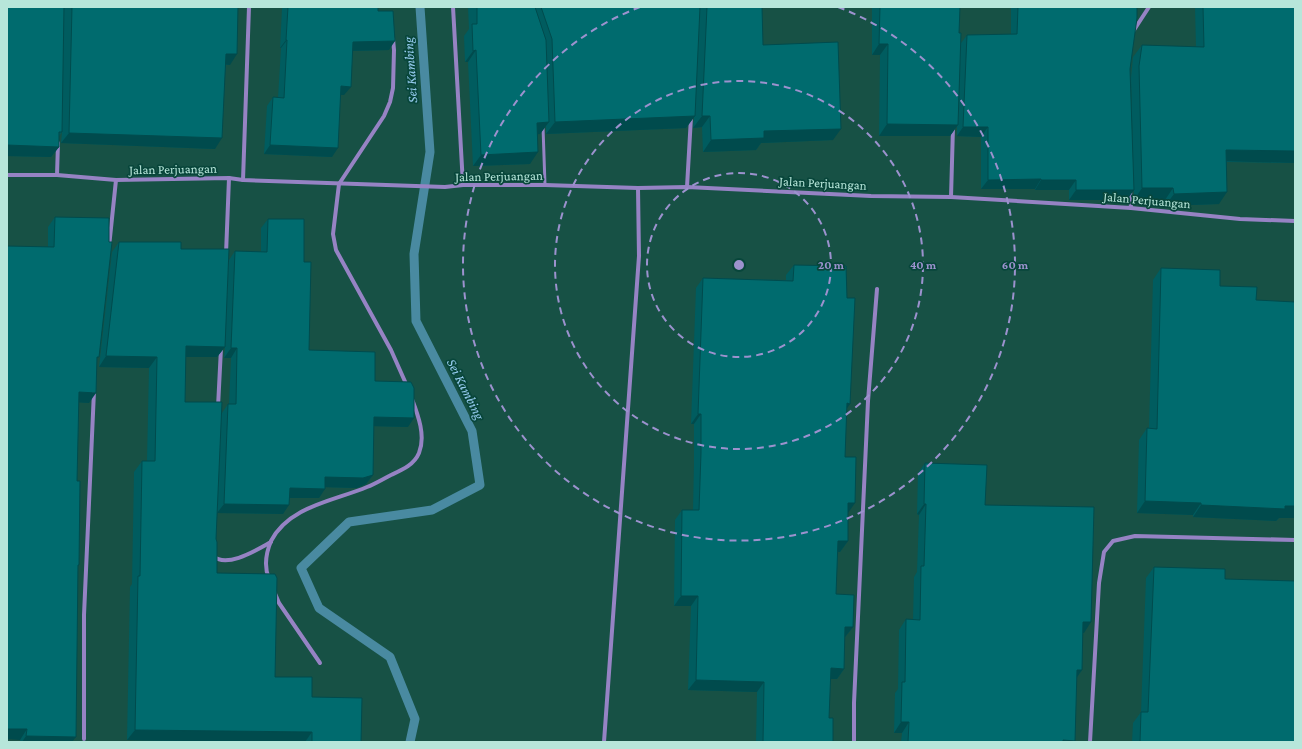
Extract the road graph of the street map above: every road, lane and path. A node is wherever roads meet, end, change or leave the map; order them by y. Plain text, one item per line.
1 (249, 7) edge
2 (453, 7) edge
3 (1149, 7) edge
4 (1133, 35) edge
5 (393, 36) edge
6 (691, 108) edge
7 (953, 120) edge
8 (543, 122) edge
9 (58, 135) edge
10 (7, 174) edge
11 (57, 175) junction
12 (229, 178) junction
13 (116, 180) junction
14 (243, 180) junction
15 (339, 184) junction
16 (463, 185) junction
17 (545, 185) junction
18 (1130, 185) edge
19 (687, 187) junction
20 (638, 188) junction
21 (950, 197) junction
22 (1131, 208) junction
23 (1295, 221) edge
24 (109, 253) edge
25 (226, 257) edge
26 (877, 289) dead end
27 (221, 344) edge
28 (94, 386) edge
29 (218, 414) edge
30 (1295, 540) edge
31 (271, 542) junction
32 (212, 550) edge
33 (320, 663) dead end
34 (84, 739) dead end
35 (604, 742) edge
36 (854, 742) edge
37 (1090, 742) edge

1 - 14 street
2 - 16 street
3 - 4 street
5 - 15 street
6 - 19 street
7 - 21 street
8 - 17 lane
9 - 11 street
10 - 11 street, Jalan Perjuangan
11 - 13 street, Jalan Perjuangan
12 - 13 street, Jalan Perjuangan
12 - 14 street, Jalan Perjuangan
12 - 25 street
13 - 24 street
14 - 15 street, Jalan Perjuangan
15 - 16 street, Jalan Perjuangan
15 - 31 street
16 - 17 street, Jalan Perjuangan
17 - 20 street, Jalan Perjuangan
18 - 22 street
19 - 20 street, Jalan Perjuangan
19 - 21 street, Jalan Perjuangan
20 - 35 street
21 - 22 street, Jalan Perjuangan
22 - 23 street, Jalan Perjuangan
26 - 36 street
27 - 29 street
28 - 34 street
30 - 37 street
31 - 32 street
31 - 33 street

